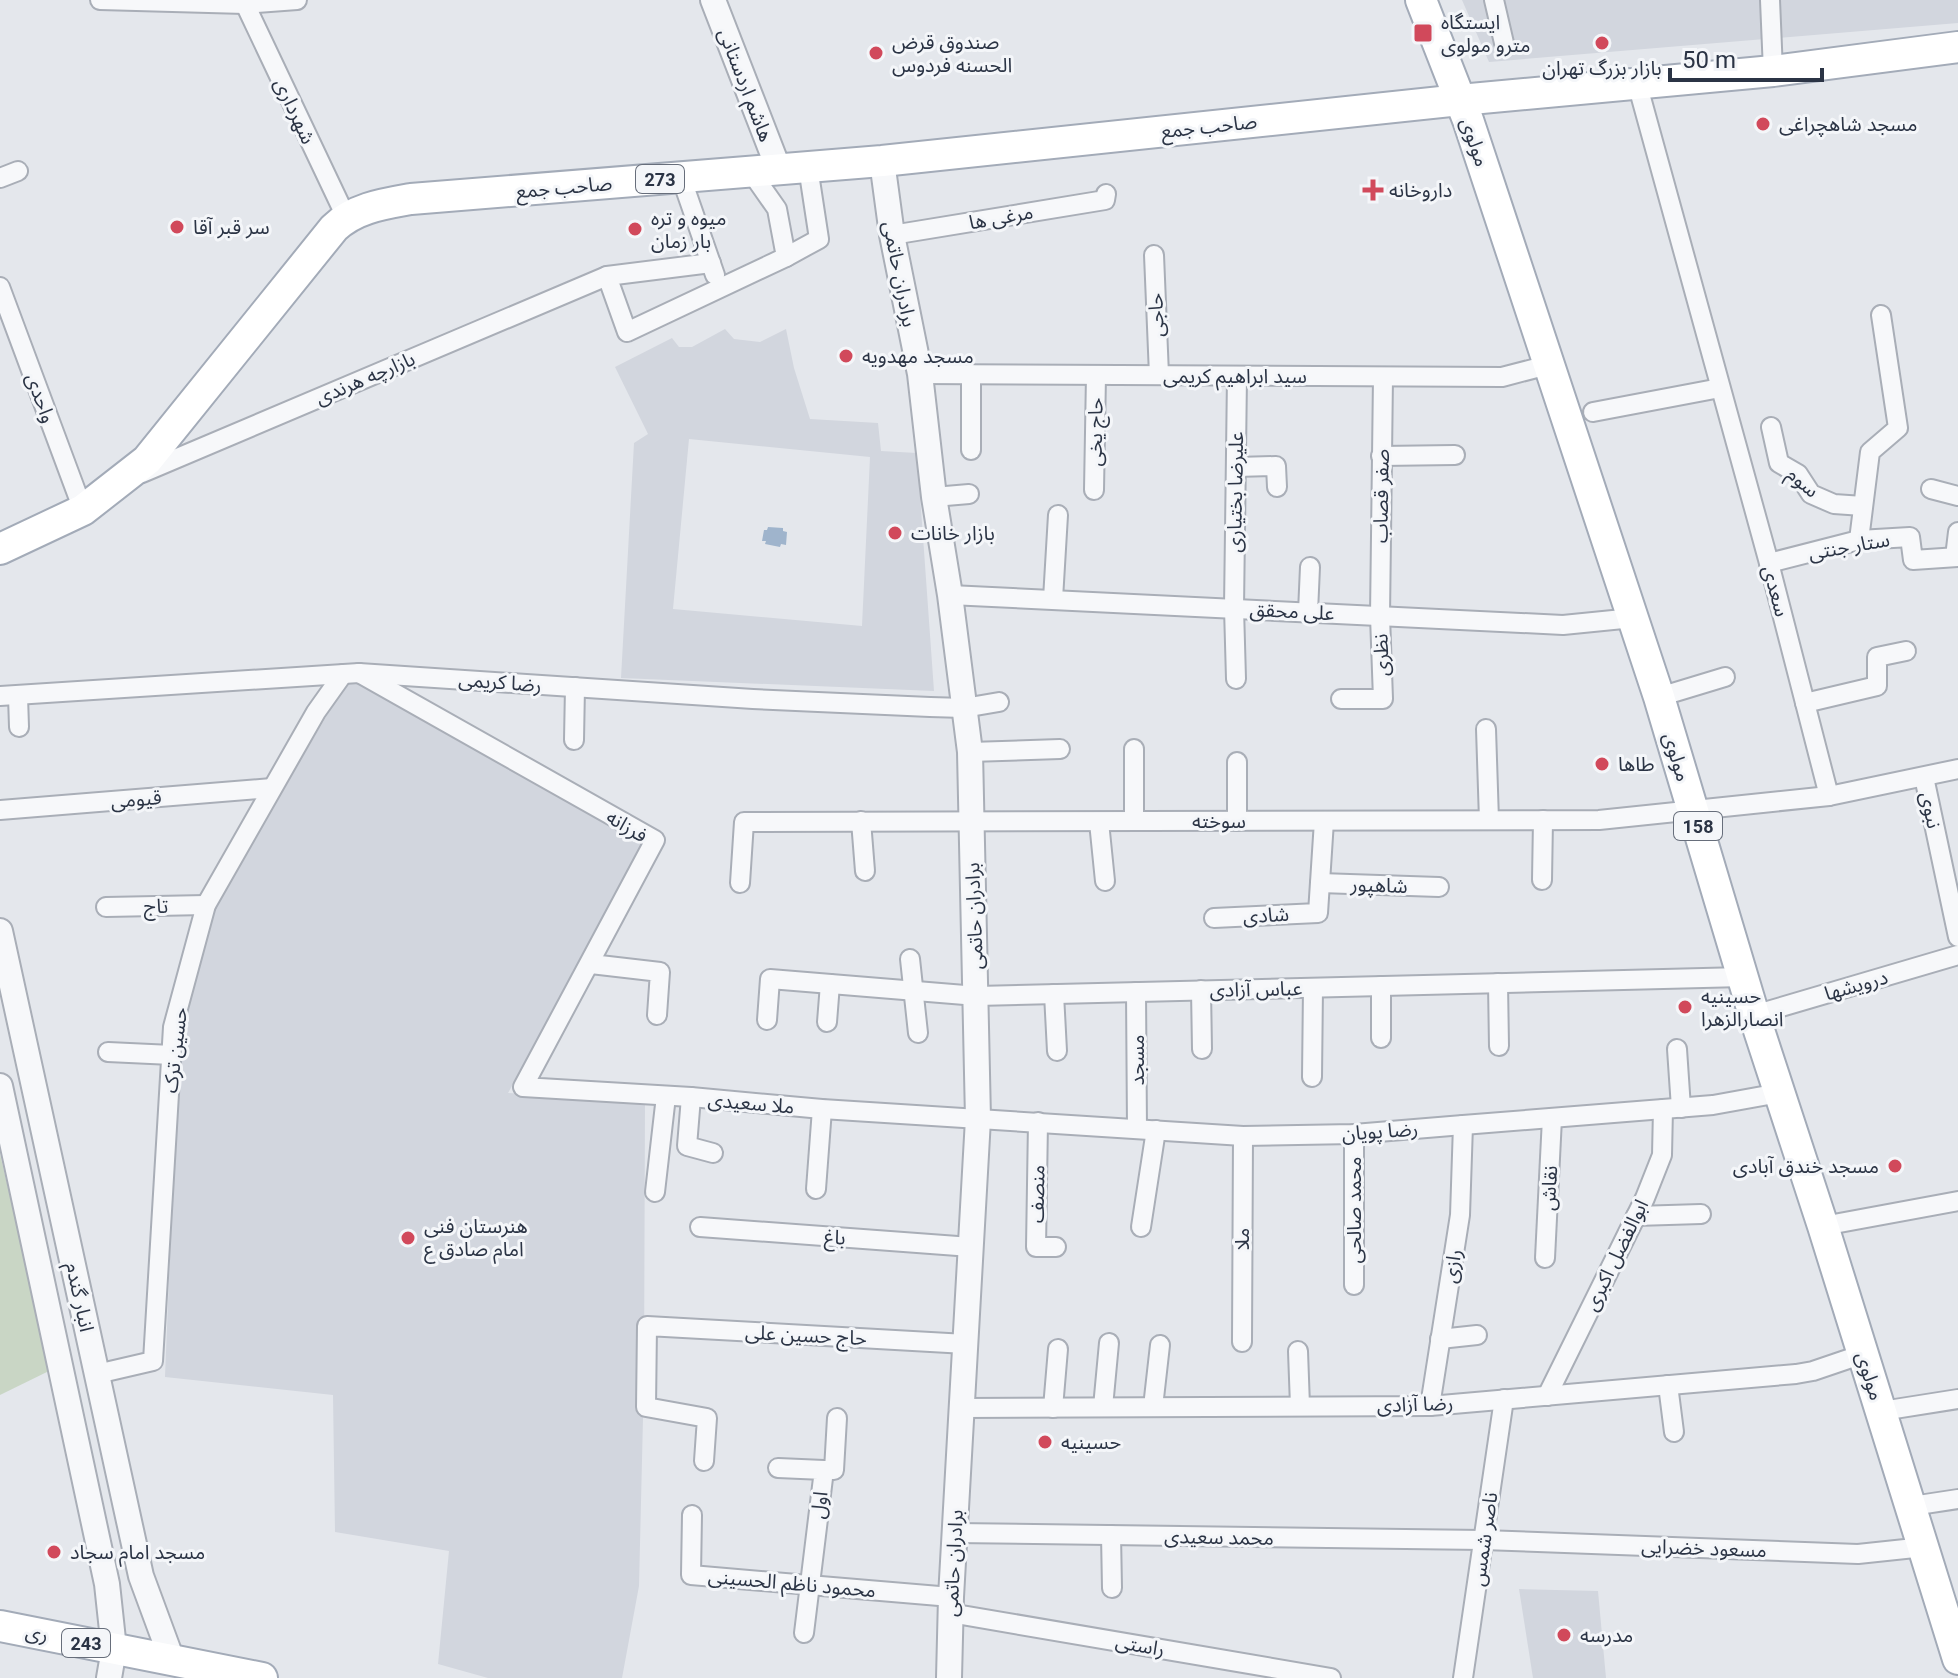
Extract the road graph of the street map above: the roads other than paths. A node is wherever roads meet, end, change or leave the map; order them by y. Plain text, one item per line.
1 (100, 0) edge
2 (297, 0) edge
3 (713, 0) edge
4 (1421, 0) edge
5 (1494, 0) edge
6 (1770, 0) edge
7 (245, 4) junction
8 (1504, 43) dead end
9 (1958, 47) edge
10 (1773, 71) junction
11 (1637, 83) junction
12 (1460, 100) junction
13 (882, 161) junction
14 (779, 170) junction
15 (681, 177) junction
16 (1106, 194) dead end
17 (346, 217) junction
18 (892, 235) junction
19 (1154, 255) dead end
20 (786, 257) junction
21 (711, 263) junction
22 (607, 276) junction
23 (0, 287) edge
24 (719, 289) junction
25 (1881, 315) dead end
26 (1548, 365) junction
27 (920, 374) junction
28 (971, 374) junction
29 (1096, 375) junction
30 (1159, 375) junction
31 (1237, 376) junction
32 (1383, 377) junction
33 (1720, 388) junction
34 (1593, 412) dead end
35 (1771, 427) dead end
36 (971, 450) dead end
37 (1455, 455) dead end
38 (1381, 456) junction
39 (1236, 467) junction
40 (123, 481) junction
41 (1277, 487) dead end
42 (1931, 489) dead end
43 (1094, 490) dead end
44 (969, 494) dead end
45 (1958, 496) edge
46 (934, 497) junction
47 (1863, 506) junction
48 (83, 510) junction
49 (1058, 515) dead end
50 (1958, 532) edge
51 (1859, 540) junction
52 (0, 549) edge
53 (1956, 557) edge
54 (1769, 563) junction
55 (1310, 567) dead end
56 (950, 595) junction
57 (1053, 599) junction
58 (1234, 608) junction
59 (1308, 612) junction
60 (1380, 616) junction
61 (1633, 618) junction
62 (1906, 651) dead end
63 (351, 674) junction
64 (1725, 677) dead end
65 (1236, 679) dead end
66 (575, 687) junction
67 (9, 696) edge
68 (1659, 697) junction
69 (1341, 699) dead end
70 (999, 702) dead end
71 (1805, 703) junction
72 (964, 708) junction
73 (19, 727) dead end
74 (1486, 729) dead end
75 (574, 740) dead end
76 (1060, 749) dead end
77 (1134, 749) dead end
78 (970, 752) junction
79 (1237, 762) dead end
80 (1958, 769) edge
81 (1924, 777) junction
82 (272, 788) junction
83 (1829, 796) junction
84 (1693, 809) junction
85 (0, 810) edge
86 (1489, 820) junction
87 (1543, 820) junction
88 (861, 821) junction
89 (1134, 821) junction
90 (1237, 821) junction
91 (1324, 821) junction
92 (971, 822) junction
93 (1099, 822) junction
94 (865, 871) dead end
95 (1542, 880) dead end
96 (1105, 881) dead end
97 (740, 883) dead end
98 (1320, 883) junction
99 (1439, 887) dead end
100 (206, 905) junction
101 (106, 907) dead end
102 (1214, 918) dead end
103 (0, 931) edge
104 (1958, 937) edge
105 (1958, 955) edge
106 (910, 959) dead end
107 (591, 964) junction
108 (1743, 977) junction
109 (1498, 983) junction
110 (830, 984) junction
111 (1381, 986) junction
112 (1313, 988) junction
113 (1201, 990) junction
114 (913, 991) junction
115 (1136, 992) junction
116 (1054, 994) junction
117 (977, 996) junction
118 (657, 1015) dead end
119 (1754, 1015) junction
120 (767, 1020) dead end
121 (827, 1022) dead end
122 (918, 1033) dead end
123 (1381, 1038) dead end
124 (1499, 1046) dead end
125 (1202, 1049) dead end
126 (1677, 1049) dead end
127 (1057, 1051) dead end
128 (108, 1052) dead end
129 (172, 1055) junction
130 (1312, 1077) dead end
131 (0, 1086) edge
132 (523, 1087) joint
133 (1779, 1093) junction
134 (666, 1096) junction
135 (691, 1097) junction
136 (1672, 1108) junction
137 (822, 1109) junction
138 (1552, 1118) junction
139 (978, 1119) junction
140 (1038, 1122) junction
141 (1463, 1125) junction
142 (1146, 1129) junction
143 (1354, 1134) junction
144 (1243, 1136) junction
145 (713, 1153) dead end
146 (816, 1189) dead end
147 (655, 1192) dead end
148 (1958, 1201) edge
149 (1701, 1214) dead end
150 (1636, 1216) junction
151 (1823, 1226) junction
152 (700, 1227) dead end
153 (1141, 1227) dead end
154 (971, 1247) junction
155 (1056, 1247) dead end
156 (1545, 1258) dead end
157 (1354, 1285) dead end
158 (83, 1308) junction
159 (49, 1316) junction
160 (1477, 1335) dead end
161 (1440, 1339) junction
162 (1242, 1342) dead end
163 (1109, 1343) dead end
164 (966, 1344) junction
165 (1160, 1345) dead end
166 (1058, 1349) dead end
167 (1298, 1351) dead end
168 (1863, 1354) junction
169 (97, 1374) junction
170 (1668, 1385) junction
171 (1547, 1396) junction
172 (1504, 1399) junction
173 (1958, 1399) edge
174 (1300, 1406) junction
175 (1430, 1406) junction
176 (1103, 1407) junction
177 (1153, 1407) junction
178 (962, 1408) junction
179 (1053, 1408) junction
180 (1882, 1411) junction
181 (837, 1418) dead end
182 (1674, 1432) dead end
183 (704, 1461) dead end
184 (778, 1468) dead end
185 (824, 1470) junction
186 (1958, 1499) edge
187 (1912, 1506) junction
188 (692, 1515) dead end
189 (955, 1533) junction
190 (1111, 1535) junction
191 (1483, 1540) junction
192 (1924, 1547) junction
193 (809, 1585) junction
194 (1112, 1588) dead end
195 (950, 1605) junction
196 (0, 1626) edge
197 (804, 1633) dead end
198 (1957, 1652) edge
199 (172, 1660) junction
200 (112, 1663) edge
201 (246, 1676) edge
202 (949, 1678) edge
203 (1331, 1678) edge
204 (1463, 1678) edge

1 - 7 street
2 - 7 street
3 - 14 street, هاشم اردستانی
4 - 12 main road, مولوی / 158
5 - 8 street
6 - 10 street
7 - 17 street, شهرداری
9 - 10 main road, صاحب جمع
10 - 11 main road, صاحب جمع
11 - 12 main road, صاحب جمع
11 - 33 street, سعدی
12 - 13 main road, صاحب جمع / 273
12 - 26 main road, مولوی / 158
13 - 14 main road, صاحب جمع / 273
13 - 18 street, برادران حاتمی
14 - 15 main road, صاحب جمع / 273
14 - 20 street
14 - 20 street
15 - 17 main road, صاحب جمع / 273
15 - 21 street
16 - 18 street, مرغی ها
17 - 40 main road
18 - 27 street, برادران حاتمی
19 - 30 street, حاجی
20 - 24 street
21 - 22 street, بازارچه هرندی
21 - 24 street
22 - 24 street
22 - 40 street, بازارچه هرندی
23 - 48 street, واحدی
25 - 47 street
26 - 32 street, سید ابراهیم کریمی
26 - 61 main road, مولوی / 158
27 - 28 street, سید ابراهیم کریمی
27 - 46 street, برادران حاتمی
28 - 29 street, سید ابراهیم کریمی
28 - 36 street
29 - 30 street, سید ابراهیم کریمی
29 - 43 street, حاج یخی
30 - 31 street, سید ابراهیم کریمی
31 - 32 street, سید ابراهیم کریمی
31 - 39 street, علیرضا بختیاری
32 - 38 street, صفر قصاب
33 - 34 street
33 - 54 street, سعدی
35 - 47 street, سوم
37 - 38 street
38 - 60 street, صفر قصاب
39 - 41 street
39 - 58 street, علیرضا بختیاری
40 - 48 main road
42 - 45 street
44 - 46 street
46 - 56 street, برادران حاتمی
47 - 51 street
48 - 52 main road
49 - 57 street
50 - 53 street
51 - 53 street, ستار جنتی
51 - 54 street, ستار جنتی
54 - 71 street, سعدی
55 - 59 street
56 - 57 street, علی محقق
56 - 72 street, برادران حاتمی
57 - 58 street, علی محقق
58 - 59 street, علی محقق
58 - 65 street, علیرضا بختیاری
59 - 60 street, علی محقق
60 - 61 street, علی محقق
60 - 69 street, نظری
61 - 68 main road, مولوی / 158
62 - 71 street
63 - 66 street, رضا کریمی
63 - 67 street, رضا کریمی
63 - 82 street, حسین ترک
63 - 107 street, فرزانه
64 - 68 street
66 - 72 street, رضا کریمی
66 - 75 street
67 - 73 street
68 - 84 main road, مولوی / 158
70 - 72 street, رضا کریمی
71 - 83 street, سعدی
72 - 78 street, برادران حاتمی
74 - 86 street
76 - 78 street
77 - 89 street
78 - 92 street, برادران حاتمی
79 - 90 street
80 - 81 street, سوخته
81 - 83 street, سوخته
81 - 104 street, نبوی
82 - 85 street, قیومی
82 - 100 street, حسین ترک
83 - 84 street, سوخته
84 - 87 street, سوخته
84 - 108 main road, مولوی / 158
86 - 87 street, سوخته
86 - 91 street, سوخته
87 - 95 street
88 - 92 street, سوخته
88 - 94 street
88 - 97 street, سوخته
89 - 90 street, سوخته
89 - 93 street, سوخته
90 - 91 street, سوخته
91 - 98 street
92 - 93 street, سوخته
92 - 117 street, برادران حاتمی
93 - 96 street
98 - 99 street, شاهپور
98 - 102 street, شادی
100 - 101 street, تاج
100 - 129 street, حسین ترک
103 - 158 street, انبار گندم
105 - 119 street, درویشها
106 - 114 street
107 - 118 street
107 - 132 street, فرزانه
108 - 109 street, عباس آزادی
108 - 119 main road, مولوی / 158
109 - 111 street, عباس آزادی
109 - 124 street
110 - 114 street, عباس آزادی
110 - 120 street, عباس آزادی
110 - 121 street
111 - 112 street, عباس آزادی
111 - 123 street
112 - 113 street, عباس آزادی
112 - 130 street
113 - 115 street, عباس آزادی
113 - 125 street
114 - 117 street, عباس آزادی
114 - 122 street
115 - 116 street, عباس آزادی
115 - 142 street, مسجد
116 - 117 street, عباس آزادی
116 - 127 street
117 - 139 street, برادران حاتمی
119 - 133 main road, مولوی / 158
126 - 136 street, ابوالفضل اکبری
128 - 129 street
129 - 169 street, حسین ترک
131 - 159 street, انبار گندم
132 - 134 street, ملا سعیدی
133 - 136 street, رضا پویان
133 - 151 main road, مولوی / 158
134 - 135 street, ملا سعیدی
134 - 147 street
135 - 137 street, ملا سعیدی
135 - 145 street
136 - 138 street, رضا پویان
136 - 150 street, ابوالفضل اکبری
137 - 139 street, ملا سعیدی
137 - 146 street
138 - 141 street, رضا پویان
138 - 156 street, نقاش
139 - 140 street, رضا پویان
139 - 154 street, برادران حاتمی
140 - 142 street, رضا پویان
140 - 155 street, منصف
141 - 143 street, رضا پویان
141 - 161 street, رازی
142 - 144 street, رضا پویان
142 - 153 street, مسجد
143 - 144 street, رضا پویان
143 - 157 street, محمد صالحی
144 - 162 street, ملا
148 - 151 street
149 - 150 street
150 - 171 street, ابوالفضل اکبری
151 - 168 main road, مولوی / 158
152 - 154 street, باغ
154 - 164 street, برادران حاتمی
158 - 159 street
158 - 169 street, انبار گندم
159 - 200 street, انبار گندم
160 - 161 street
161 - 175 street, رازی
163 - 176 street
164 - 178 street, برادران حاتمی
164 - 183 street, حاج حسین علی
165 - 177 street
166 - 179 street
167 - 174 street
168 - 170 street, رضا آزادی
168 - 180 main road, مولوی / 158
169 - 199 street, انبار گندم
170 - 171 street, رضا آزادی
170 - 182 street
171 - 172 street, رضا آزادی
172 - 175 street, رضا آزادی
172 - 191 street, ناصر شمس
173 - 180 street
174 - 175 street, رضا آزادی
174 - 177 street, رضا آزادی
176 - 177 street, رضا آزادی
176 - 179 street, رضا آزادی
178 - 179 street, رضا آزادی
178 - 189 street, برادران حاتمی
180 - 187 main road, مولوی / 158
181 - 185 street
184 - 185 street, اول
185 - 193 street, اول
186 - 187 street
187 - 192 main road, مولوی / 158
188 - 193 street, محمود ناظم الحسینی
189 - 190 street, محمد سعیدی
189 - 195 street, برادران حاتمی
190 - 191 street, محمد سعیدی
190 - 194 street
191 - 192 street, مسعود خضرایی
191 - 204 street, ناصر شمس
192 - 198 main road, مولوی / 158
193 - 195 street, محمود ناظم الحسینی
193 - 197 street, اول
195 - 202 street, برادران حاتمی
195 - 203 street, راستی
196 - 200 main road, ری / 243
199 - 200 main road, ری / 243
199 - 201 main road, ری / 243

